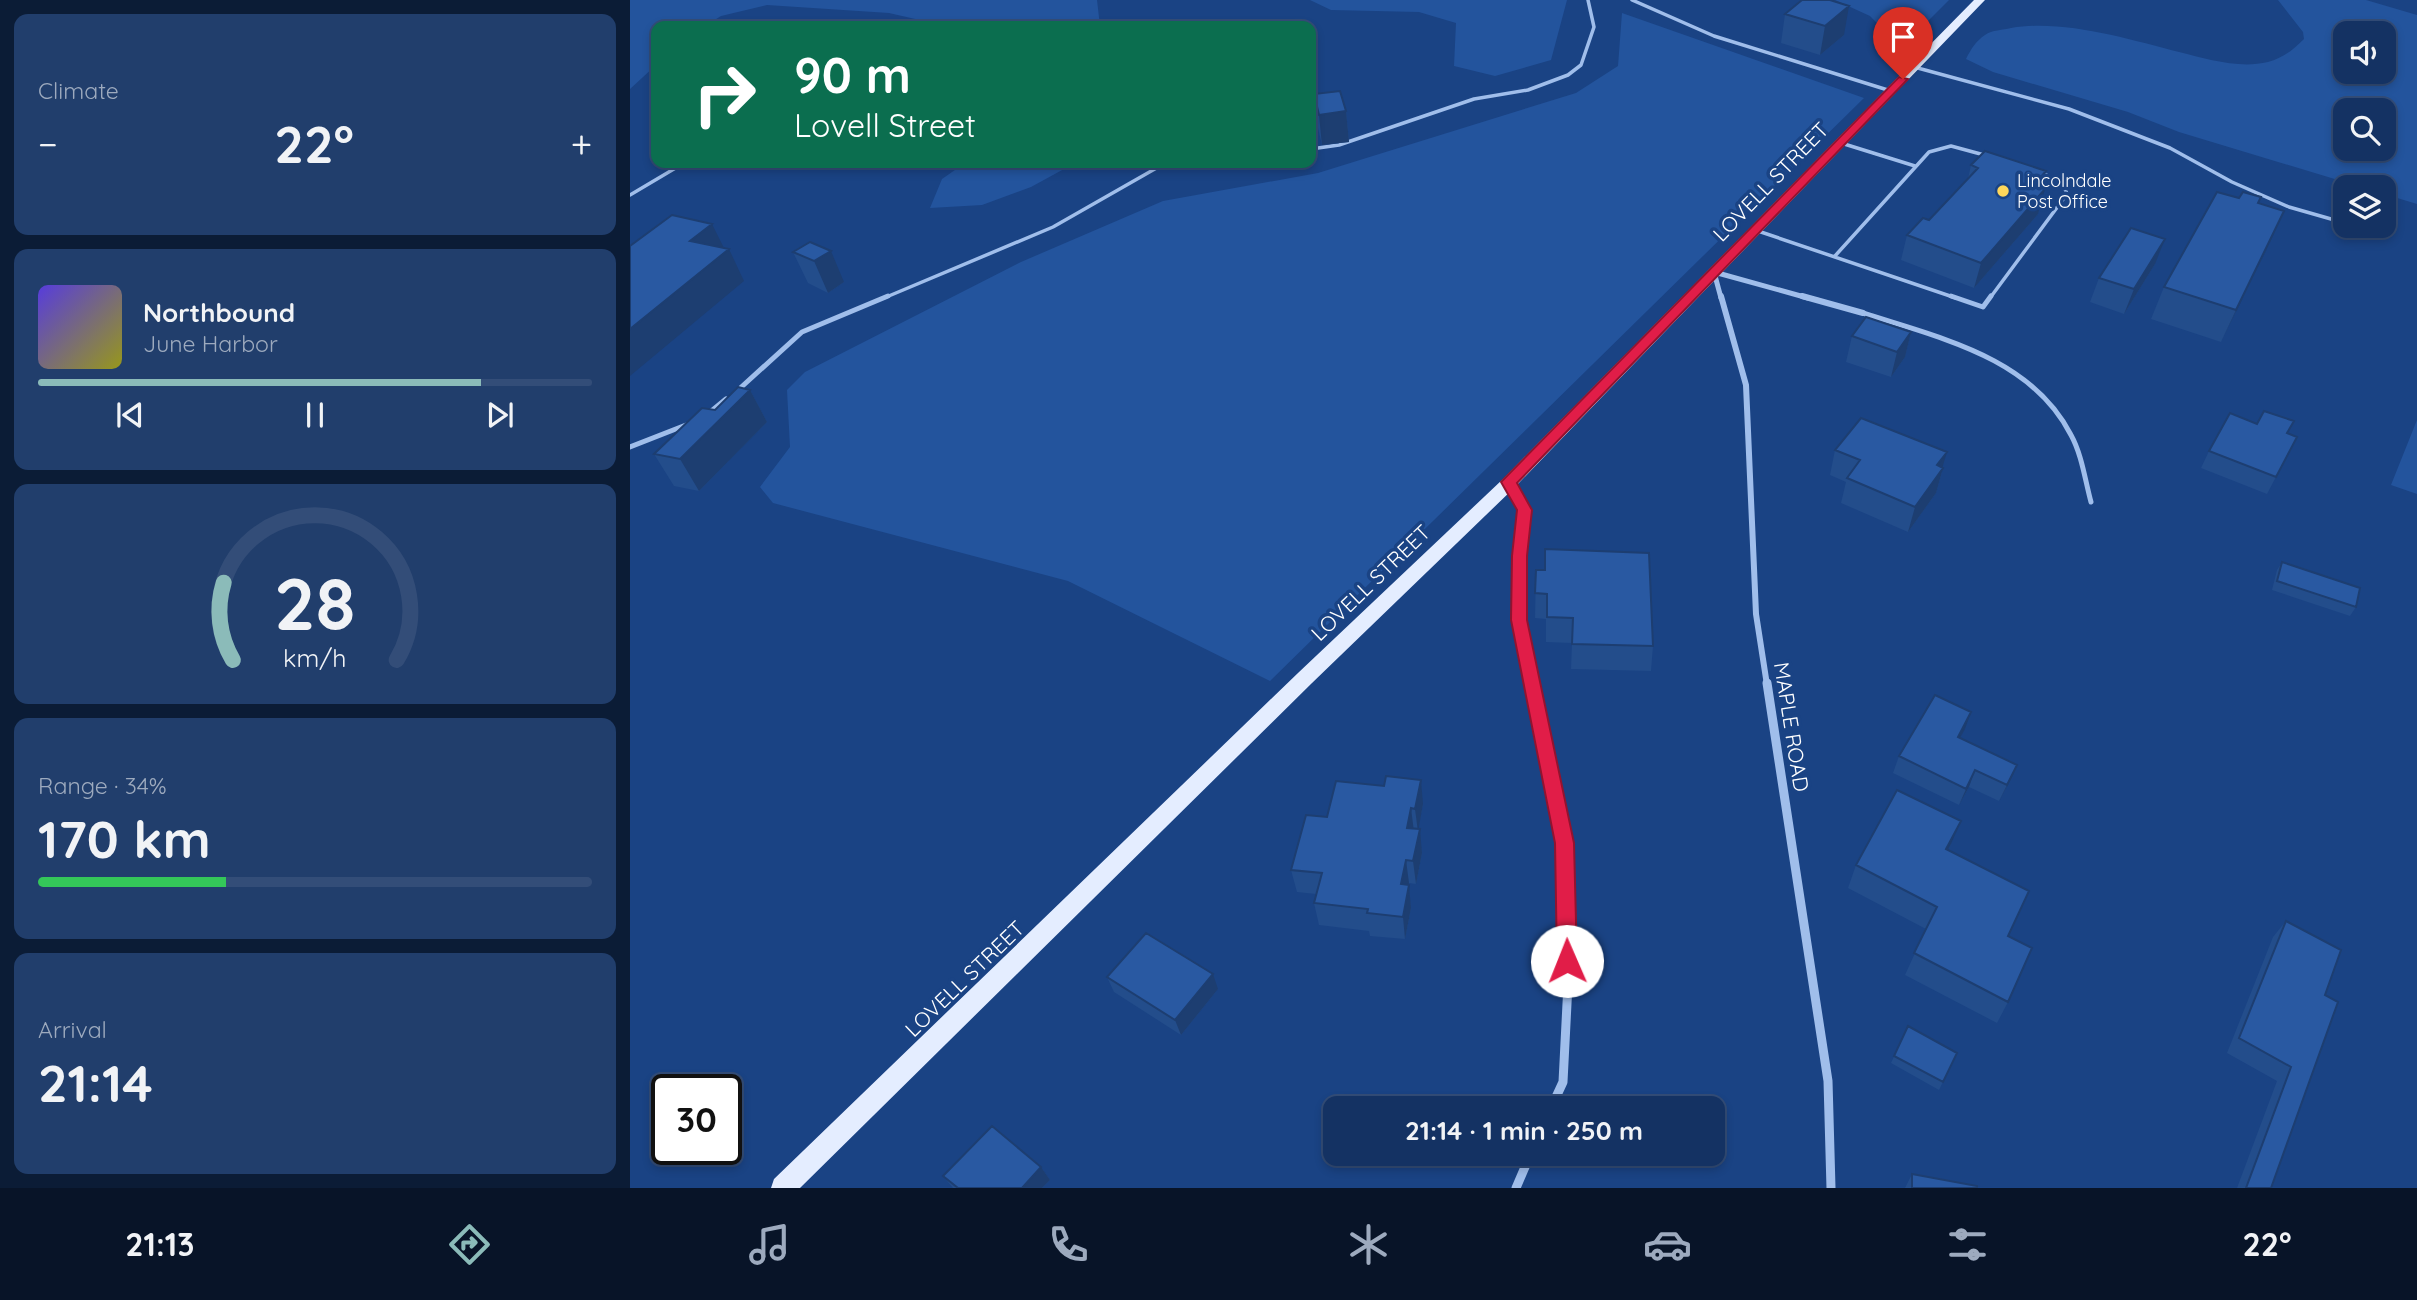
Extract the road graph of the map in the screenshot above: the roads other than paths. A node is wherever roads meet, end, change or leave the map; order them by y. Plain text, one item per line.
1 (1588, 0) edge
2 (1632, 0) edge
3 (1980, 0) edge
4 (1914, 67) junction
5 (1891, 91) junction
6 (1840, 143) junction
7 (1316, 148) edge
8 (1990, 156) edge
9 (1915, 166) junction
10 (676, 168) edge
11 (1153, 168) edge
12 (2038, 171) edge
13 (630, 195) edge
14 (2333, 220) edge
15 (1755, 230) junction
16 (1835, 256) junction
17 (1714, 272) junction
18 (1863, 313) joint
19 (701, 419) edge
20 (689, 424) edge
21 (630, 447) edge
22 (1509, 482) junction
23 (2091, 502) dead end
24 (1557, 1096) edge
25 (1525, 1166) edge
26 (783, 1188) edge
27 (1516, 1188) edge
28 (1831, 1188) edge

1 - 7 lane
2 - 5 lane
3 - 4 main road, LOVELL STREET
4 - 5 main road, LOVELL STREET
4 - 14 lane
5 - 6 main road, LOVELL STREET
6 - 9 lane
6 - 15 main road, LOVELL STREET
8 - 9 lane
9 - 16 lane
10 - 13 lane
11 - 19 lane
12 - 16 lane
15 - 16 lane
15 - 17 main road, LOVELL STREET
17 - 18 street
17 - 22 main road, LOVELL STREET
17 - 28 street, MAPLE ROAD
18 - 23 lane
20 - 21 lane
22 - 24 street
22 - 26 main road, LOVELL STREET
25 - 27 street

